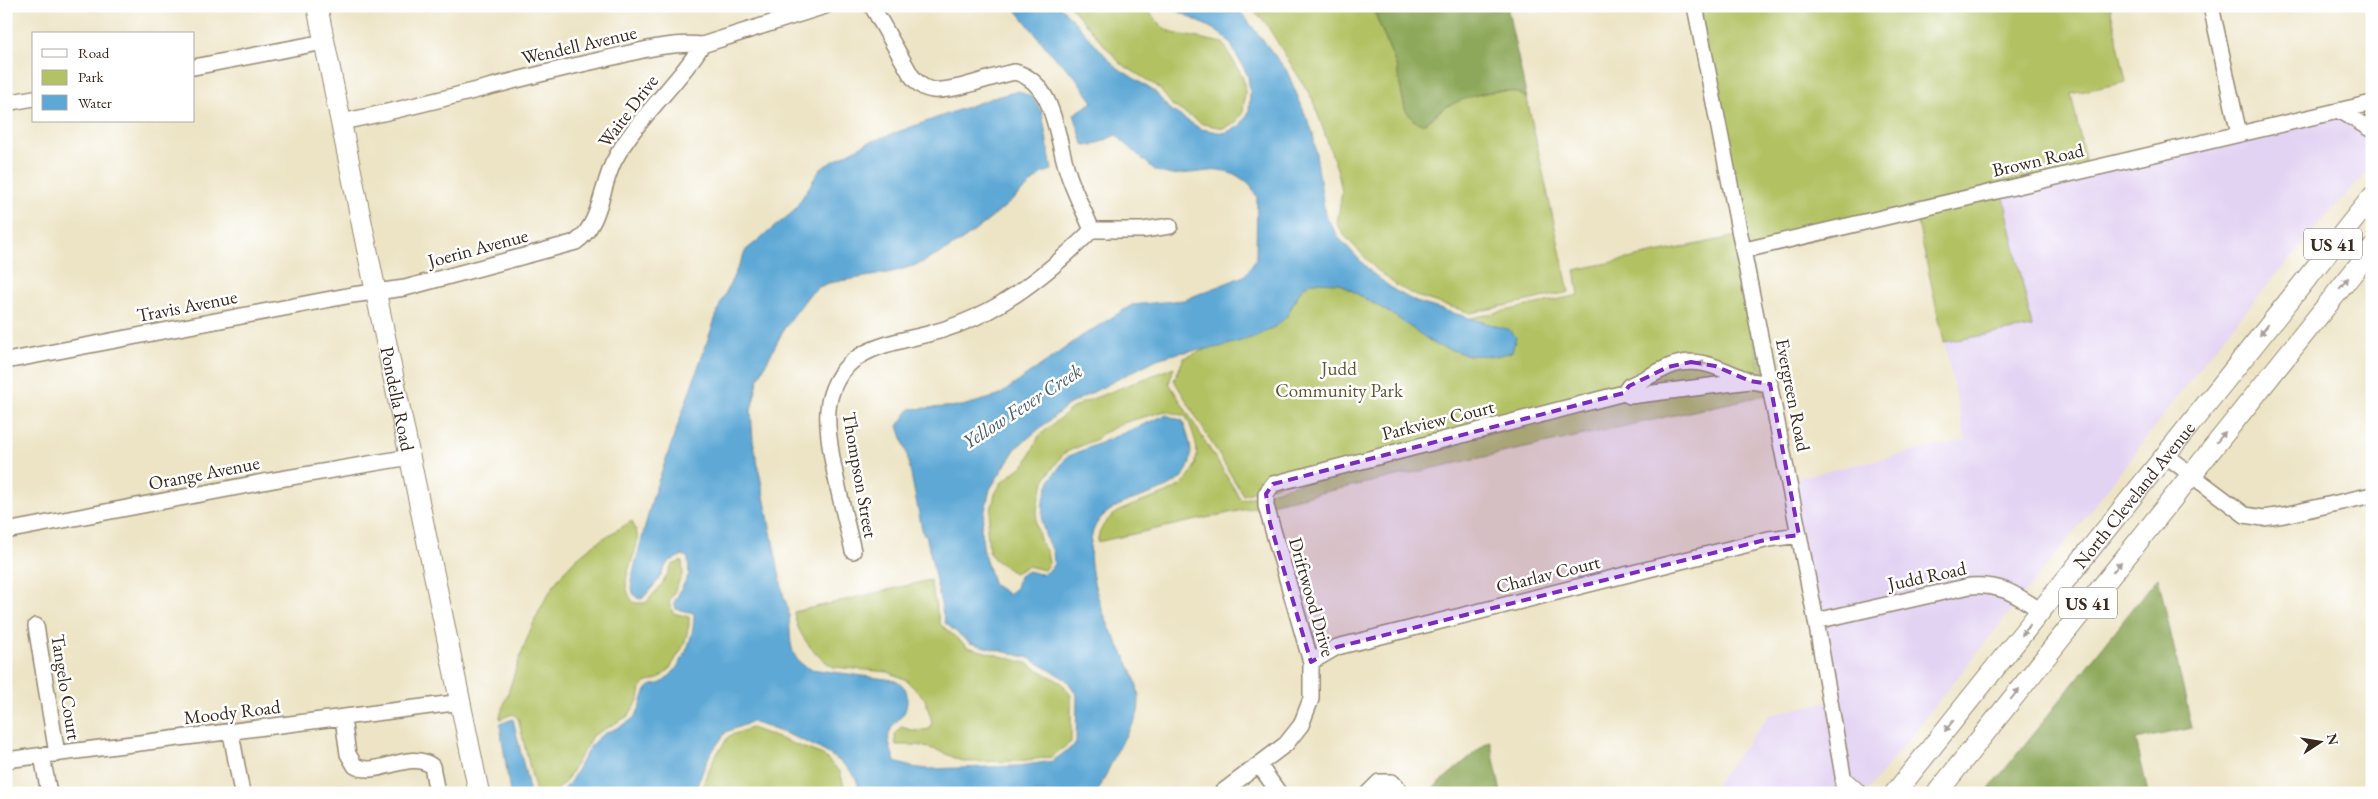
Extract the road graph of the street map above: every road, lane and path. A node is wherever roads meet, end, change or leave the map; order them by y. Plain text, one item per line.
1 (317, 6) edge
2 (825, 6) edge
3 (872, 6) edge
4 (1695, 6) edge
5 (2211, 6) edge
6 (324, 42) junction
7 (702, 45) junction
8 (195, 66) edge
9 (32, 98) edge
10 (6, 103) edge
11 (2372, 104) edge
12 (2341, 111) junction
13 (341, 122) junction
14 (2372, 130) edge
15 (2239, 134) junction
16 (2372, 197) edge
17 (1170, 226) dead end
18 (1092, 230) junction
19 (587, 234) joint
20 (2372, 249) edge
21 (1745, 250) junction
22 (376, 292) junction
23 (6, 361) edge
24 (1750, 382) junction
25 (1770, 384) junction
26 (1624, 393) junction
27 (2165, 455) junction
28 (410, 457) junction
29 (2191, 475) junction
30 (1266, 494) joint
31 (2372, 495) edge
32 (6, 532) edge
33 (1799, 536) junction
34 (853, 550) dead end
35 (2041, 611) junction
36 (1816, 620) junction
37 (36, 626) dead end
38 (1311, 662) junction
39 (462, 702) junction
40 (343, 719) junction
41 (231, 732) junction
42 (50, 755) junction
43 (6, 760) edge
44 (1259, 765) junction
45 (1849, 790) edge
46 (1894, 791) edge
47 (49, 793) edge
48 (242, 793) edge
49 (438, 793) edge
50 (479, 793) edge
51 (1221, 793) edge
52 (1278, 793) edge
53 (1368, 793) edge
54 (1402, 793) edge
55 (1937, 793) edge

1 - 6 main road, Pondella Road
2 - 7 street, Wendell Avenue
3 - 18 street
4 - 21 street, Evergreen Road
5 - 15 street
6 - 8 street
6 - 13 main road, Pondella Road
7 - 13 street, Wendell Avenue
7 - 19 street, Waite Drive
9 - 10 street
11 - 12 street, Brown Road
12 - 14 street
12 - 15 street, Brown Road
13 - 22 main road, Pondella Road
15 - 21 street, Brown Road
16 -> 27 main road, North Cleveland Avenue / US 41
17 - 18 street
18 - 34 street, Thompson Street
19 - 22 street, Joerin Avenue
29 -> 20 main road, North Cleveland Avenue / US 41
21 - 25 street, Evergreen Road
22 - 23 street, Travis Avenue
22 - 28 main road, Pondella Road
24 - 25 street, Parkview Court
24 - 26 street, Parkview Court
24 -> 26 street, Parkview Court
25 - 33 street, Evergreen Road
26 - 30 street, Parkview Court
27 - 29 street
27 - 35 main road, North Cleveland Avenue / US 41
28 - 32 street, Orange Avenue
28 - 39 main road, Pondella Road
29 - 31 street
55 -> 29 main road, North Cleveland Avenue / US 41
30 - 38 street, Driftwood Drive
33 - 36 street, Evergreen Road
33 - 38 street, Charlav Court
35 - 36 street, Judd Road
35 -> 46 main road, North Cleveland Avenue / US 41
36 - 45 street, Evergreen Road
37 - 42 street, Tangelo Court
38 - 44 street, Driftwood Drive
39 - 40 street, Moody Road
39 - 50 main road, Pondella Road
40 - 41 street, Moody Road
40 - 49 street
41 - 42 street, Moody Road
41 - 48 street
42 - 43 street, Moody Road
42 - 47 street, Tangelo Court
44 - 51 street, Driftwood Drive
44 - 52 street
53 - 54 street

